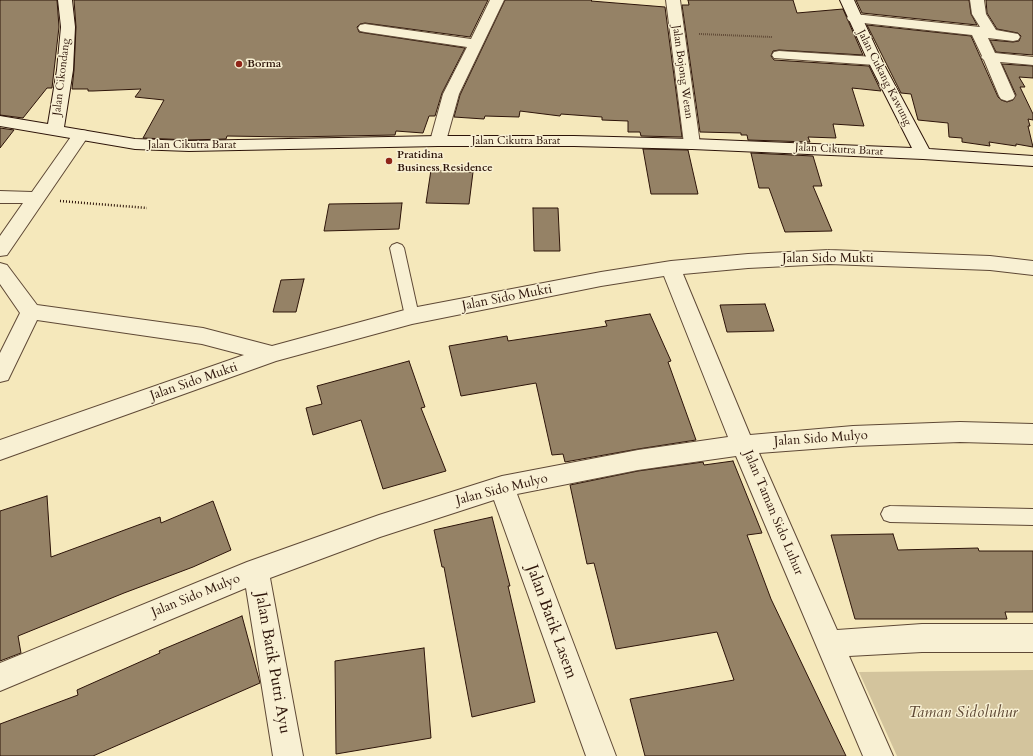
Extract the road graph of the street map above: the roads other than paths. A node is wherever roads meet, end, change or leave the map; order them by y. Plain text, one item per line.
1 (65, 0) edge
2 (497, 0) edge
3 (673, 0) edge
4 (847, 0) edge
5 (977, 0) edge
6 (854, 18) junction
7 (365, 28) dead end
8 (984, 33) junction
9 (1013, 37) dead end
10 (474, 44) junction
11 (779, 55) dead end
12 (988, 57) junction
13 (875, 61) junction
14 (1033, 61) edge
15 (1007, 96) dead end
16 (0, 121) edge
17 (55, 129) junction
18 (81, 135) junction
19 (438, 141) junction
20 (692, 144) junction
21 (923, 154) junction
22 (1033, 161) edge
23 (0, 197) edge
24 (36, 198) junction
25 (397, 248) dead end
26 (0, 250) edge
27 (671, 268) junction
28 (1033, 268) edge
29 (0, 270) edge
30 (31, 312) junction
31 (412, 316) junction
32 (272, 354) junction
33 (0, 374) edge
34 (1033, 434) edge
35 (743, 445) junction
36 (0, 450) edge
37 (502, 487) junction
38 (890, 514) dead end
39 (1033, 518) edge
40 (256, 571) junction
41 (1033, 638) edge
42 (829, 644) junction
43 (0, 677) edge
44 (288, 756) edge
45 (601, 756) edge
46 (878, 756) edge

1 - 17 street, Jalan Cikondang
2 - 10 street
3 - 20 street, Jalan Bojong Wetan
4 - 6 street, Jalan Cukang Kawung
5 - 8 street
6 - 8 street
6 - 13 street, Jalan Cukang Kawung
7 - 10 street
8 - 9 street
8 - 12 street
10 - 19 street
11 - 13 street
12 - 14 street
12 - 15 street
13 - 21 street, Jalan Cukang Kawung
16 - 17 street, Jalan Cikutra Barat
17 - 18 street, Jalan Cikutra Barat
18 - 19 street, Jalan Cikutra Barat
18 - 24 street
19 - 20 street, Jalan Cikutra Barat
20 - 21 street, Jalan Cikutra Barat
21 - 22 street, Jalan Cikutra Barat
23 - 24 street
24 - 26 street
25 - 31 lane
27 - 28 street, Jalan Sido Mukti
27 - 31 street, Jalan Sido Mukti
27 - 35 street, Jalan Taman Sido Luhur
29 - 30 street
30 - 32 street
30 - 33 street
31 - 32 street, Jalan Sido Mukti
32 - 36 street, Jalan Sido Mukti
34 - 35 street, Jalan Sido Mulyo
35 - 37 street, Jalan Sido Mulyo
35 - 42 street, Jalan Taman Sido Luhur
37 - 40 street, Jalan Sido Mulyo
37 - 45 street, Jalan Batik Lasem
38 - 39 lane
40 - 43 street, Jalan Sido Mulyo
40 - 44 street, Jalan Batik Putri Ayu
41 - 42 street
42 - 46 street, Jalan Taman Sido Luhur

